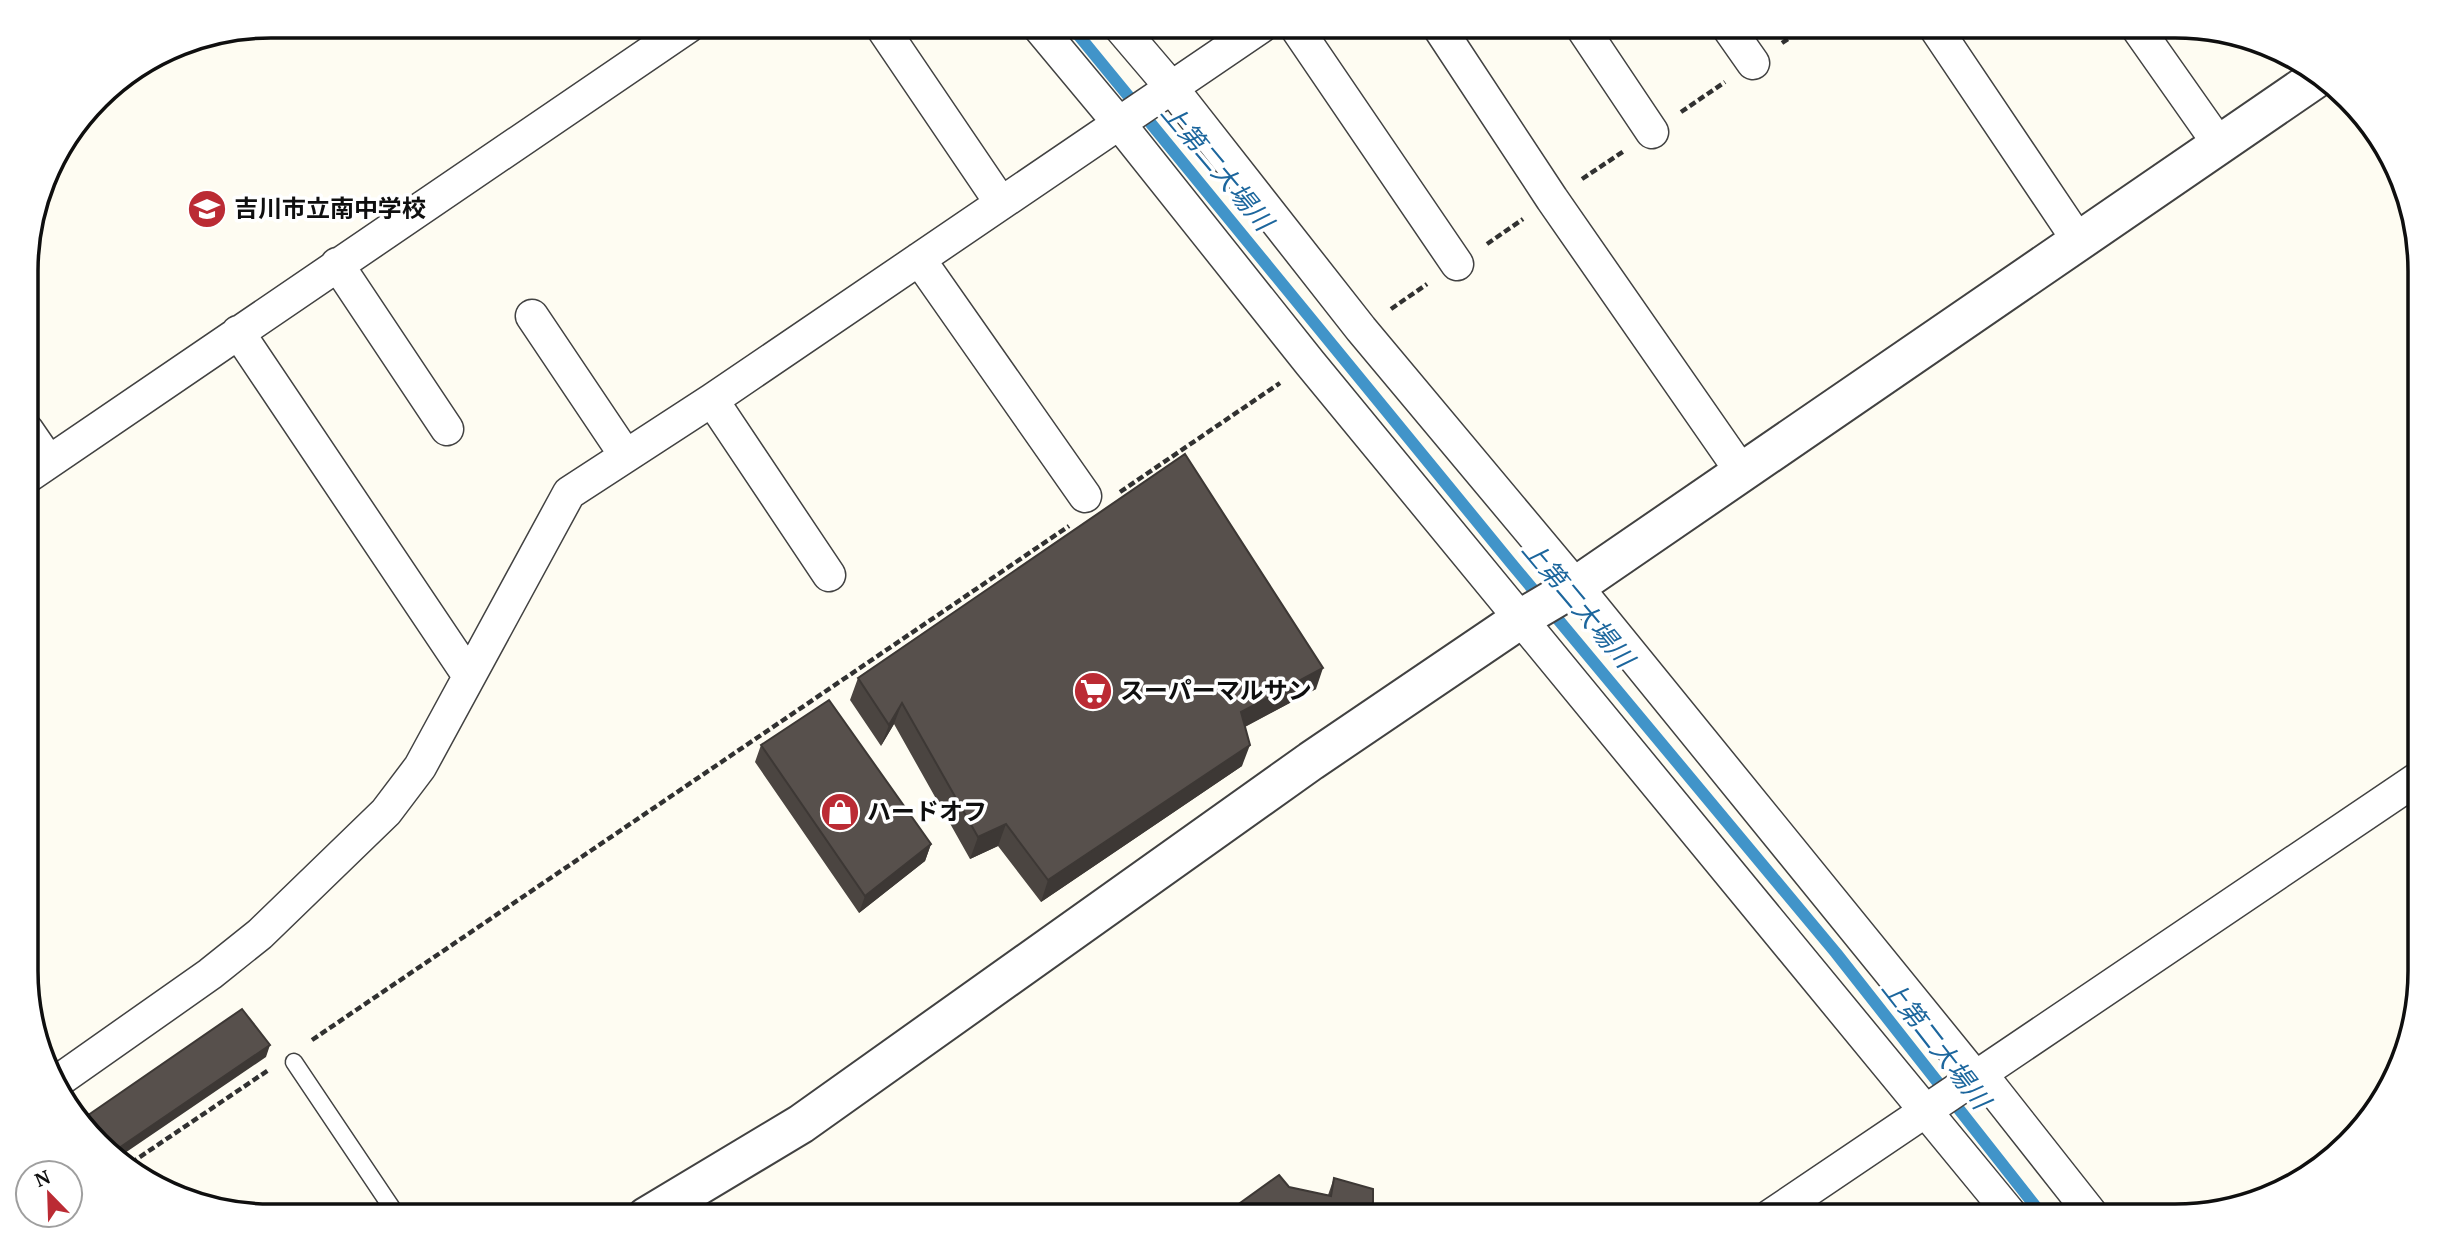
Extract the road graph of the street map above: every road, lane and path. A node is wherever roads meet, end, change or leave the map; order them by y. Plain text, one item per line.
1 (671, 38) edge
2 (889, 38) edge
3 (1048, 38) edge
4 (1129, 38) edge
5 (1244, 38) edge
6 (1303, 38) edge
7 (1446, 38) edge
8 (1589, 38) edge
9 (1735, 38) edge
10 (1942, 38) edge
11 (2144, 38) edge
12 (1753, 63) dead end
13 (2310, 82) edge
14 (1171, 88) junction
15 (1118, 122) junction
16 (1652, 132) dead end
17 (2219, 144) junction
18 (1001, 203) junction
19 (2078, 240) junction
20 (919, 259) junction
21 (337, 264) junction
22 (1457, 264) dead end
23 (532, 316) dead end
24 (238, 332) junction
25 (1310, 363) junction
26 (712, 400) junction
27 (447, 429) dead end
28 (626, 456) junction
29 (38, 469) edge
30 (1741, 471) junction
31 (1092, 504) junction
32 (829, 575) dead end
33 (1576, 586) junction
34 (1522, 618) junction
35 (469, 676) junction
36 (2408, 785) edge
37 (304, 1045) dead end
38 (287, 1062) joint
39 (1979, 1076) junction
40 (64, 1077) edge
41 (1926, 1112) junction
42 (135, 1160) edge
43 (389, 1204) edge
44 (668, 1204) edge
45 (1788, 1204) edge
46 (2002, 1204) edge
47 (2083, 1204) edge

1 - 21 street
2 - 18 street
3 - 15 street
4 - 14 street
5 - 14 street
6 - 22 street
7 - 30 street
8 - 16 street
9 - 12 street
10 - 19 street
11 - 17 street
13 - 17 street
14 - 15 street
14 - 33 street
15 - 18 street
15 - 25 street
17 - 19 street
18 - 20 street
19 - 30 street
20 - 26 street
20 - 31 street
21 - 24 street
21 - 27 street
23 - 28 street
24 - 29 street
24 - 35 street
25 - 31 path
25 - 34 street
26 - 28 street
26 - 32 street
28 - 35 street
30 - 33 street
31 - 37 path
33 - 34 street
33 - 39 street
34 - 41 street
34 - 44 street
35 - 40 street
36 - 39 street
38 - 42 path
38 - 43 lane
39 - 41 street
39 - 47 street
41 - 45 street
41 - 46 street

